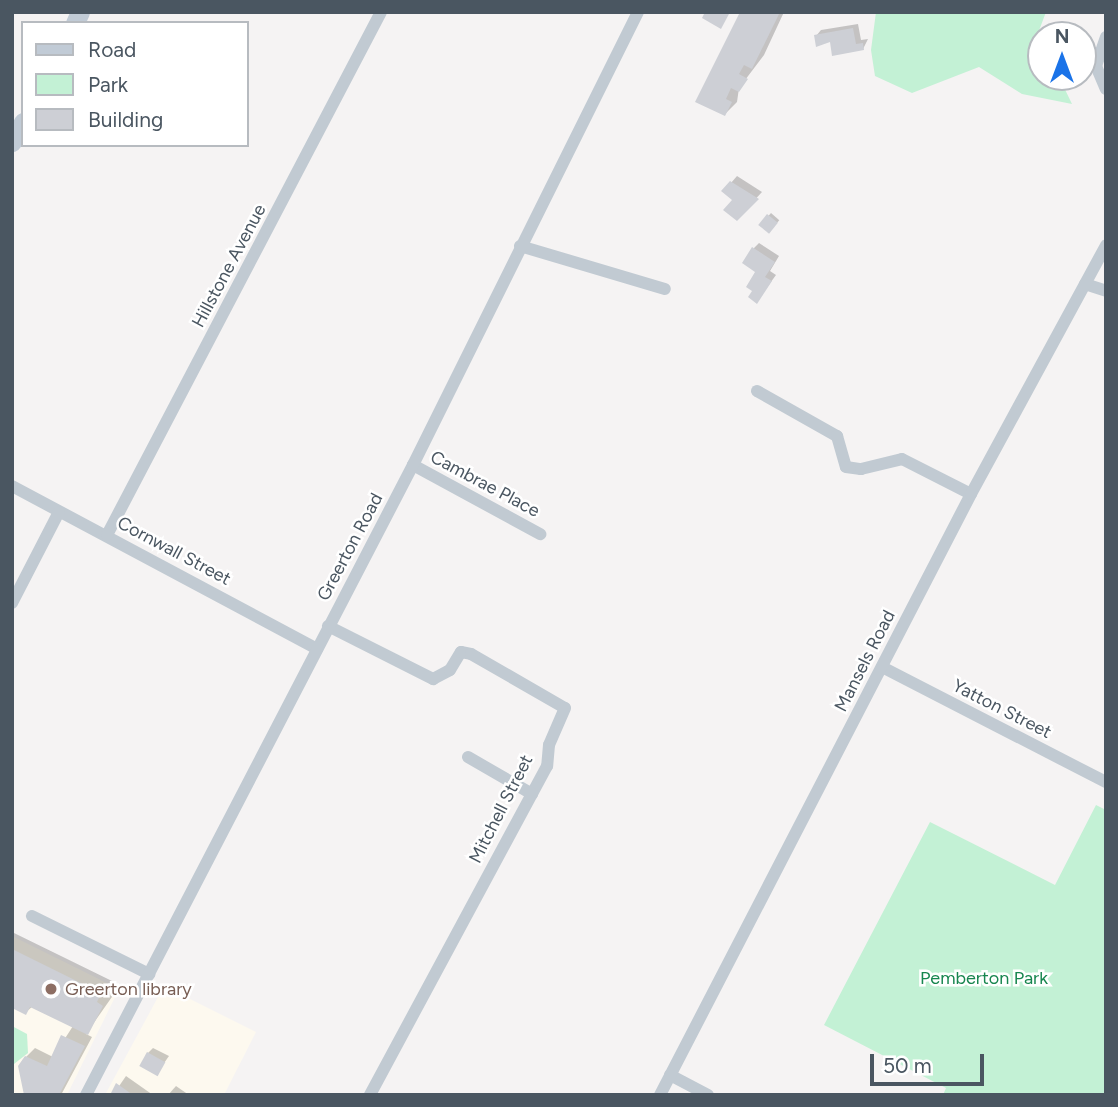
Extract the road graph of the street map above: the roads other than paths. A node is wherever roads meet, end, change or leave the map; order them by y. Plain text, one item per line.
1 (382, 12) edge
2 (638, 12) edge
3 (1106, 37) edge
4 (1106, 89) edge
5 (21, 125) edge
6 (12, 142) edge
7 (1106, 245) edge
8 (520, 246) junction
9 (1085, 284) junction
10 (665, 289) dead end
11 (1106, 291) edge
12 (757, 391) dead end
13 (413, 465) junction
14 (12, 486) edge
15 (971, 494) junction
16 (59, 512) junction
17 (540, 534) dead end
18 (107, 535) junction
19 (12, 603) edge
20 (328, 626) junction
21 (317, 649) junction
22 (882, 667) junction
23 (468, 757) dead end
24 (1106, 782) edge
25 (532, 794) junction
26 (32, 916) dead end
27 (149, 974) junction
28 (670, 1075) junction
29 (86, 1095) edge
30 (370, 1095) edge
31 (660, 1095) edge
32 (708, 1095) edge

1 - 18 street, Hillstone Avenue
2 - 8 street, Greerton Road
3 - 4 street
5 - 6 main road
7 - 9 street, Mansels Road
8 - 10 street
8 - 13 street, Greerton Road
9 - 11 street
9 - 15 street, Mansels Road
12 - 15 street
13 - 17 street, Cambrae Place
13 - 20 street, Greerton Road
14 - 16 street, Cornwall Street
15 - 22 street, Mansels Road
16 - 18 street, Cornwall Street
16 - 19 street
18 - 21 street, Cornwall Street
20 - 21 street, Greerton Road
20 - 25 street, Mitchell Street
21 - 27 street, Greerton Road
22 - 24 street, Yatton Street
22 - 28 street, Mansels Road
23 - 25 street
25 - 30 street, Mitchell Street
26 - 27 street
27 - 29 street, Greerton Road
28 - 31 street, Mansels Road
28 - 32 street

